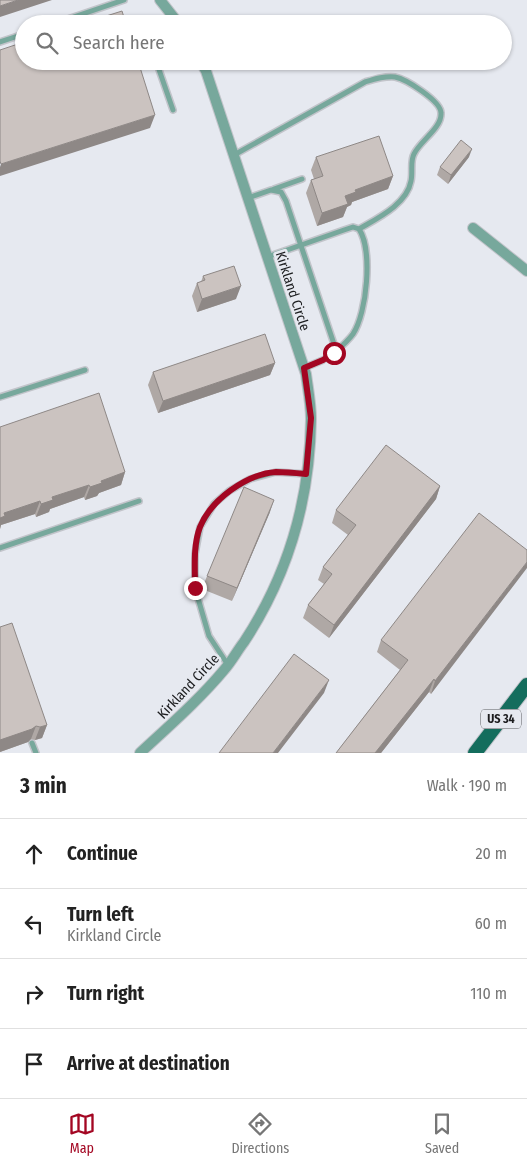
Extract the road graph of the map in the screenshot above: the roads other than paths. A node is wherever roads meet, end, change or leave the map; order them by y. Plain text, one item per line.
1 (124, 0) edge
2 (160, 0) edge
3 (80, 15) edge
4 (170, 15) edge
5 (15, 37) edge
6 (0, 42) edge
7 (159, 70) edge
8 (205, 70) edge
9 (173, 110) dead end
10 (234, 156) junction
11 (302, 179) dead end
12 (271, 190) junction
13 (248, 198) junction
14 (473, 228) dead end
15 (359, 229) junction
16 (301, 245) junction
17 (268, 257) junction
18 (527, 271) edge
19 (334, 353) junction
20 (304, 368) junction
21 (85, 370) dead end
22 (0, 397) edge
23 (306, 474) junction
24 (139, 501) dead end
25 (0, 548) edge
26 (228, 665) junction
27 (527, 685) edge
28 (32, 743) dead end
29 (36, 753) edge
30 (140, 753) edge
31 (475, 753) edge

1 - 3 lane
2 - 4 street
5 - 6 lane
7 - 9 lane
8 - 10 street, Kirkland Circle
10 - 13 street, Kirkland Circle
10 - 15 lane
11 - 12 lane
12 - 13 lane
12 - 16 lane
13 - 17 street, Kirkland Circle
14 - 18 street
15 - 16 lane
15 - 19 lane
16 - 17 lane
16 - 19 lane
17 - 20 street, Kirkland Circle
19 - 20 lane
20 - 23 street, Kirkland Circle
21 - 22 lane
23 - 26 street, Kirkland Circle
23 - 26 lane
24 - 25 lane
26 - 30 street, Kirkland Circle
27 - 31 main road, US 34
28 - 29 lane

